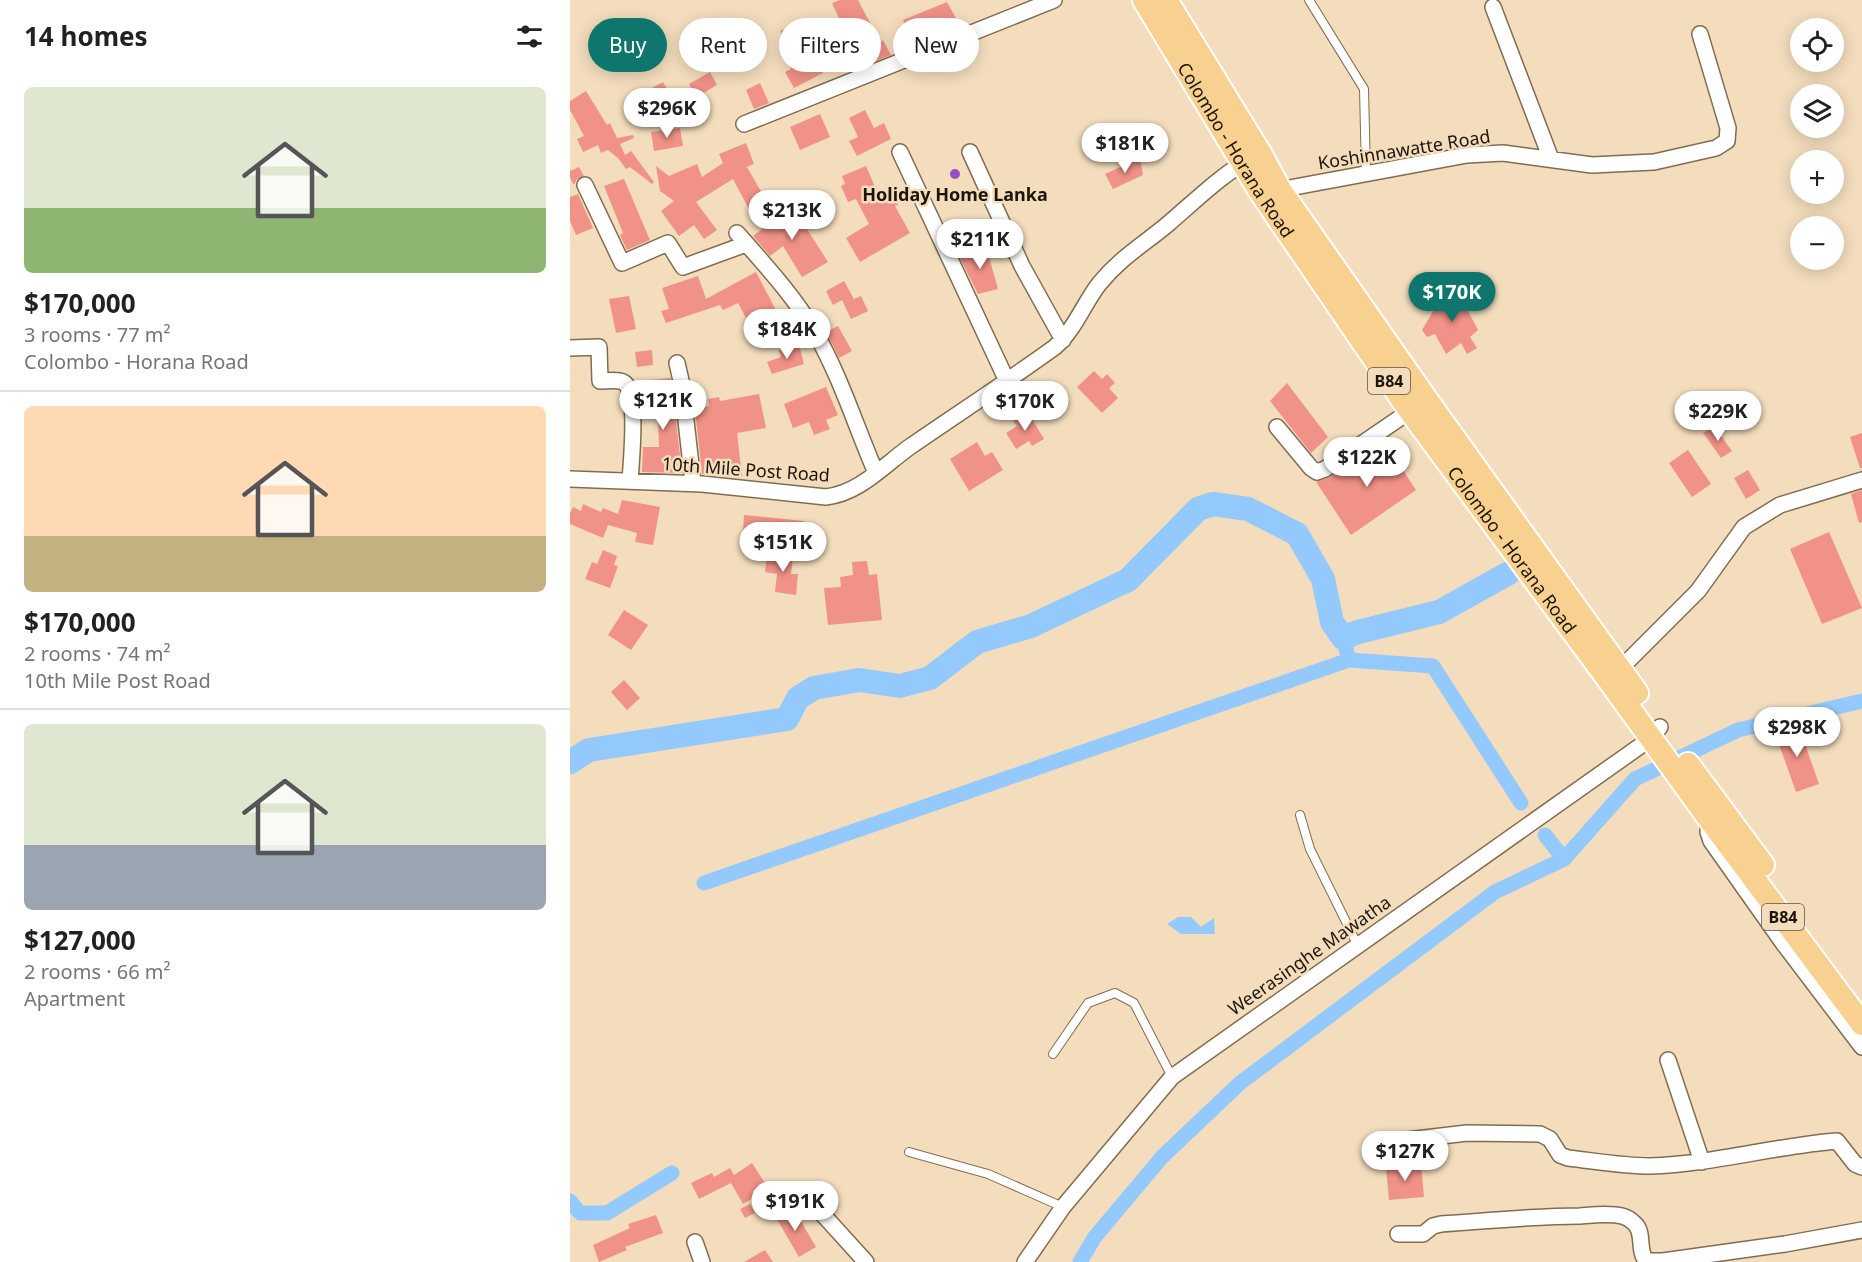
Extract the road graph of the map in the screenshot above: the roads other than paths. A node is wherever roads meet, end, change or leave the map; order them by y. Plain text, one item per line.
1 (1054, 0) edge
2 (1143, 0) edge
3 (1166, 0) edge
4 (1309, 0) edge
5 (1493, 7) dead end
6 (1700, 34) dead end
7 (744, 124) dead end
8 (900, 152) dead end
9 (970, 152) dead end
10 (1252, 158) junction
11 (1551, 159) junction
12 (1366, 174) junction
13 (585, 185) dead end
14 (1270, 192) junction
15 (1063, 340) junction
16 (570, 348) edge
17 (677, 363) dead end
18 (1007, 381) junction
19 (1410, 411) junction
20 (1277, 427) dead end
21 (876, 473) junction
22 (570, 479) edge
23 (1862, 480) edge
24 (630, 481) junction
25 (693, 483) junction
26 (1615, 675) junction
27 (1659, 738) junction
28 (1710, 812) junction
29 (1300, 815) dead end
30 (1357, 944) junction
31 (1862, 999) edge
32 (1862, 1024) edge
33 (1862, 1047) edge
34 (1053, 1054) dead end
35 (1668, 1060) dead end
36 (1172, 1077) junction
37 (1382, 1143) dead end
38 (909, 1152) dead end
39 (1702, 1162) junction
40 (1862, 1167) edge
41 (807, 1197) dead end
42 (1063, 1207) junction
43 (1862, 1230) edge
44 (1398, 1234) dead end
45 (695, 1242) dead end
46 (702, 1262) edge
47 (866, 1262) edge
48 (1025, 1262) edge

1 - 7 street
2 - 10 main road, Colombo - Horana Road / B84
3 - 10 main road, Colombo - Horana Road / B84
4 - 12 lane
5 - 11 street
6 - 11 street, Koshinnawatte Road
8 - 18 street
9 - 15 street
10 - 14 main road, Colombo - Horana Road / B84
10 - 15 street, 10th Mile Post Road
11 - 12 street, Koshinnawatte Road
12 - 14 street, Koshinnawatte Road
13 - 21 street
14 - 19 main road, Colombo - Horana Road / B84
14 - 26 main road, Colombo - Horana Road / B84
15 - 18 street, 10th Mile Post Road
16 - 24 street
17 - 25 street
18 - 21 street, 10th Mile Post Road
19 - 20 street
19 - 26 main road, Colombo - Horana Road / B84
21 - 25 street, 10th Mile Post Road
22 - 24 street, 10th Mile Post Road
23 - 26 street
24 - 25 street, 10th Mile Post Road
26 - 27 main road, Colombo - Horana Road / B84
27 - 28 main road, Colombo - Horana Road / B84
27 - 30 street, Weerasinghe Mawatha
28 - 31 main road, Colombo - Horana Road / B84
28 - 32 main road, Colombo - Horana Road / B84
28 - 33 street
29 - 30 lane
30 - 36 street, Weerasinghe Mawatha
34 - 36 lane
35 - 39 street
36 - 42 street, Weerasinghe Mawatha
37 - 39 street
38 - 42 lane
39 - 40 street
41 - 47 street
42 - 48 street, Weerasinghe Mawatha
43 - 44 street
45 - 46 street

